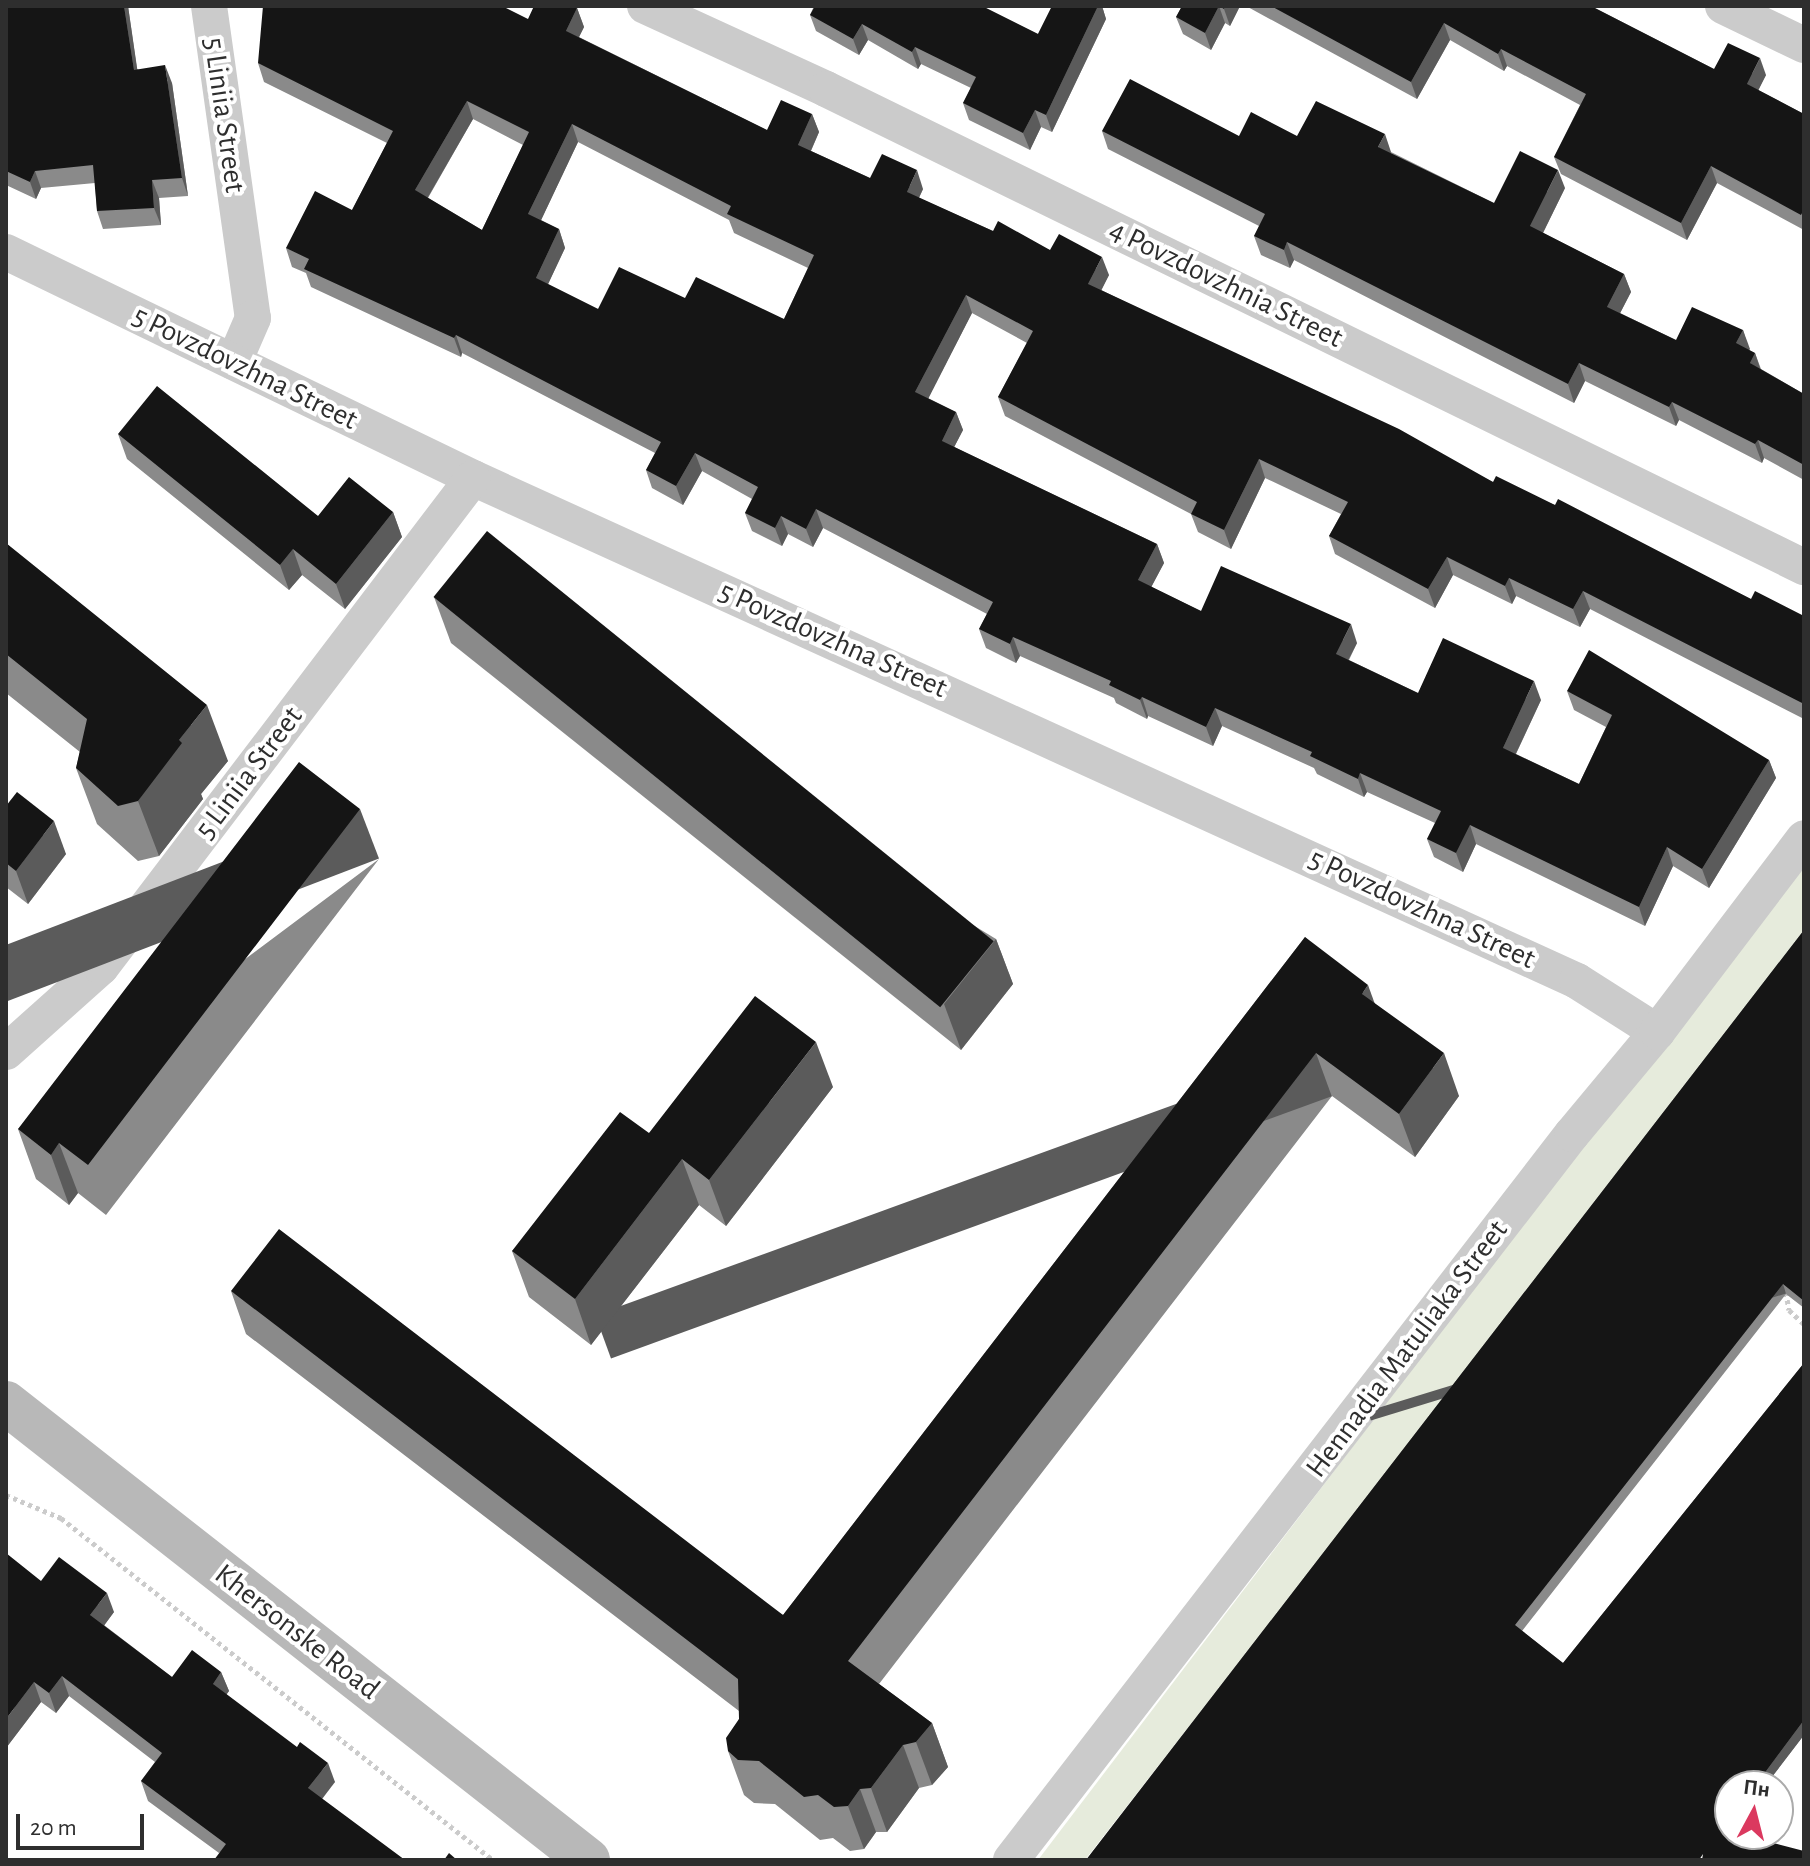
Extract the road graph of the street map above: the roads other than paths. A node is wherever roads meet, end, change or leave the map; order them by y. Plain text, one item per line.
1 (209, 6) edge
2 (645, 6) edge
3 (1723, 6) edge
4 (1804, 45) edge
5 (6, 252) edge
6 (234, 362) junction
7 (473, 478) junction
8 (1804, 567) edge
9 (1804, 838) edge
10 (1657, 1032) junction
11 (6, 1052) edge
12 (6, 1403) edge
13 (588, 1860) edge
14 (1011, 1860) edge

1 - 6 street, 5 Liniia Street
2 - 8 street, 4 Povzdovzhnia Street
3 - 4 street
5 - 6 street, 5 Povzdovzhna Street
6 - 7 street, 5 Povzdovzhna Street
7 - 10 street, 5 Povzdovzhna Street
7 - 11 street, 5 Liniia Street
9 - 10 street, Hennadia Matuliaka Street
10 - 14 street, Hennadia Matuliaka Street
12 - 13 main road, Khersonske Road

